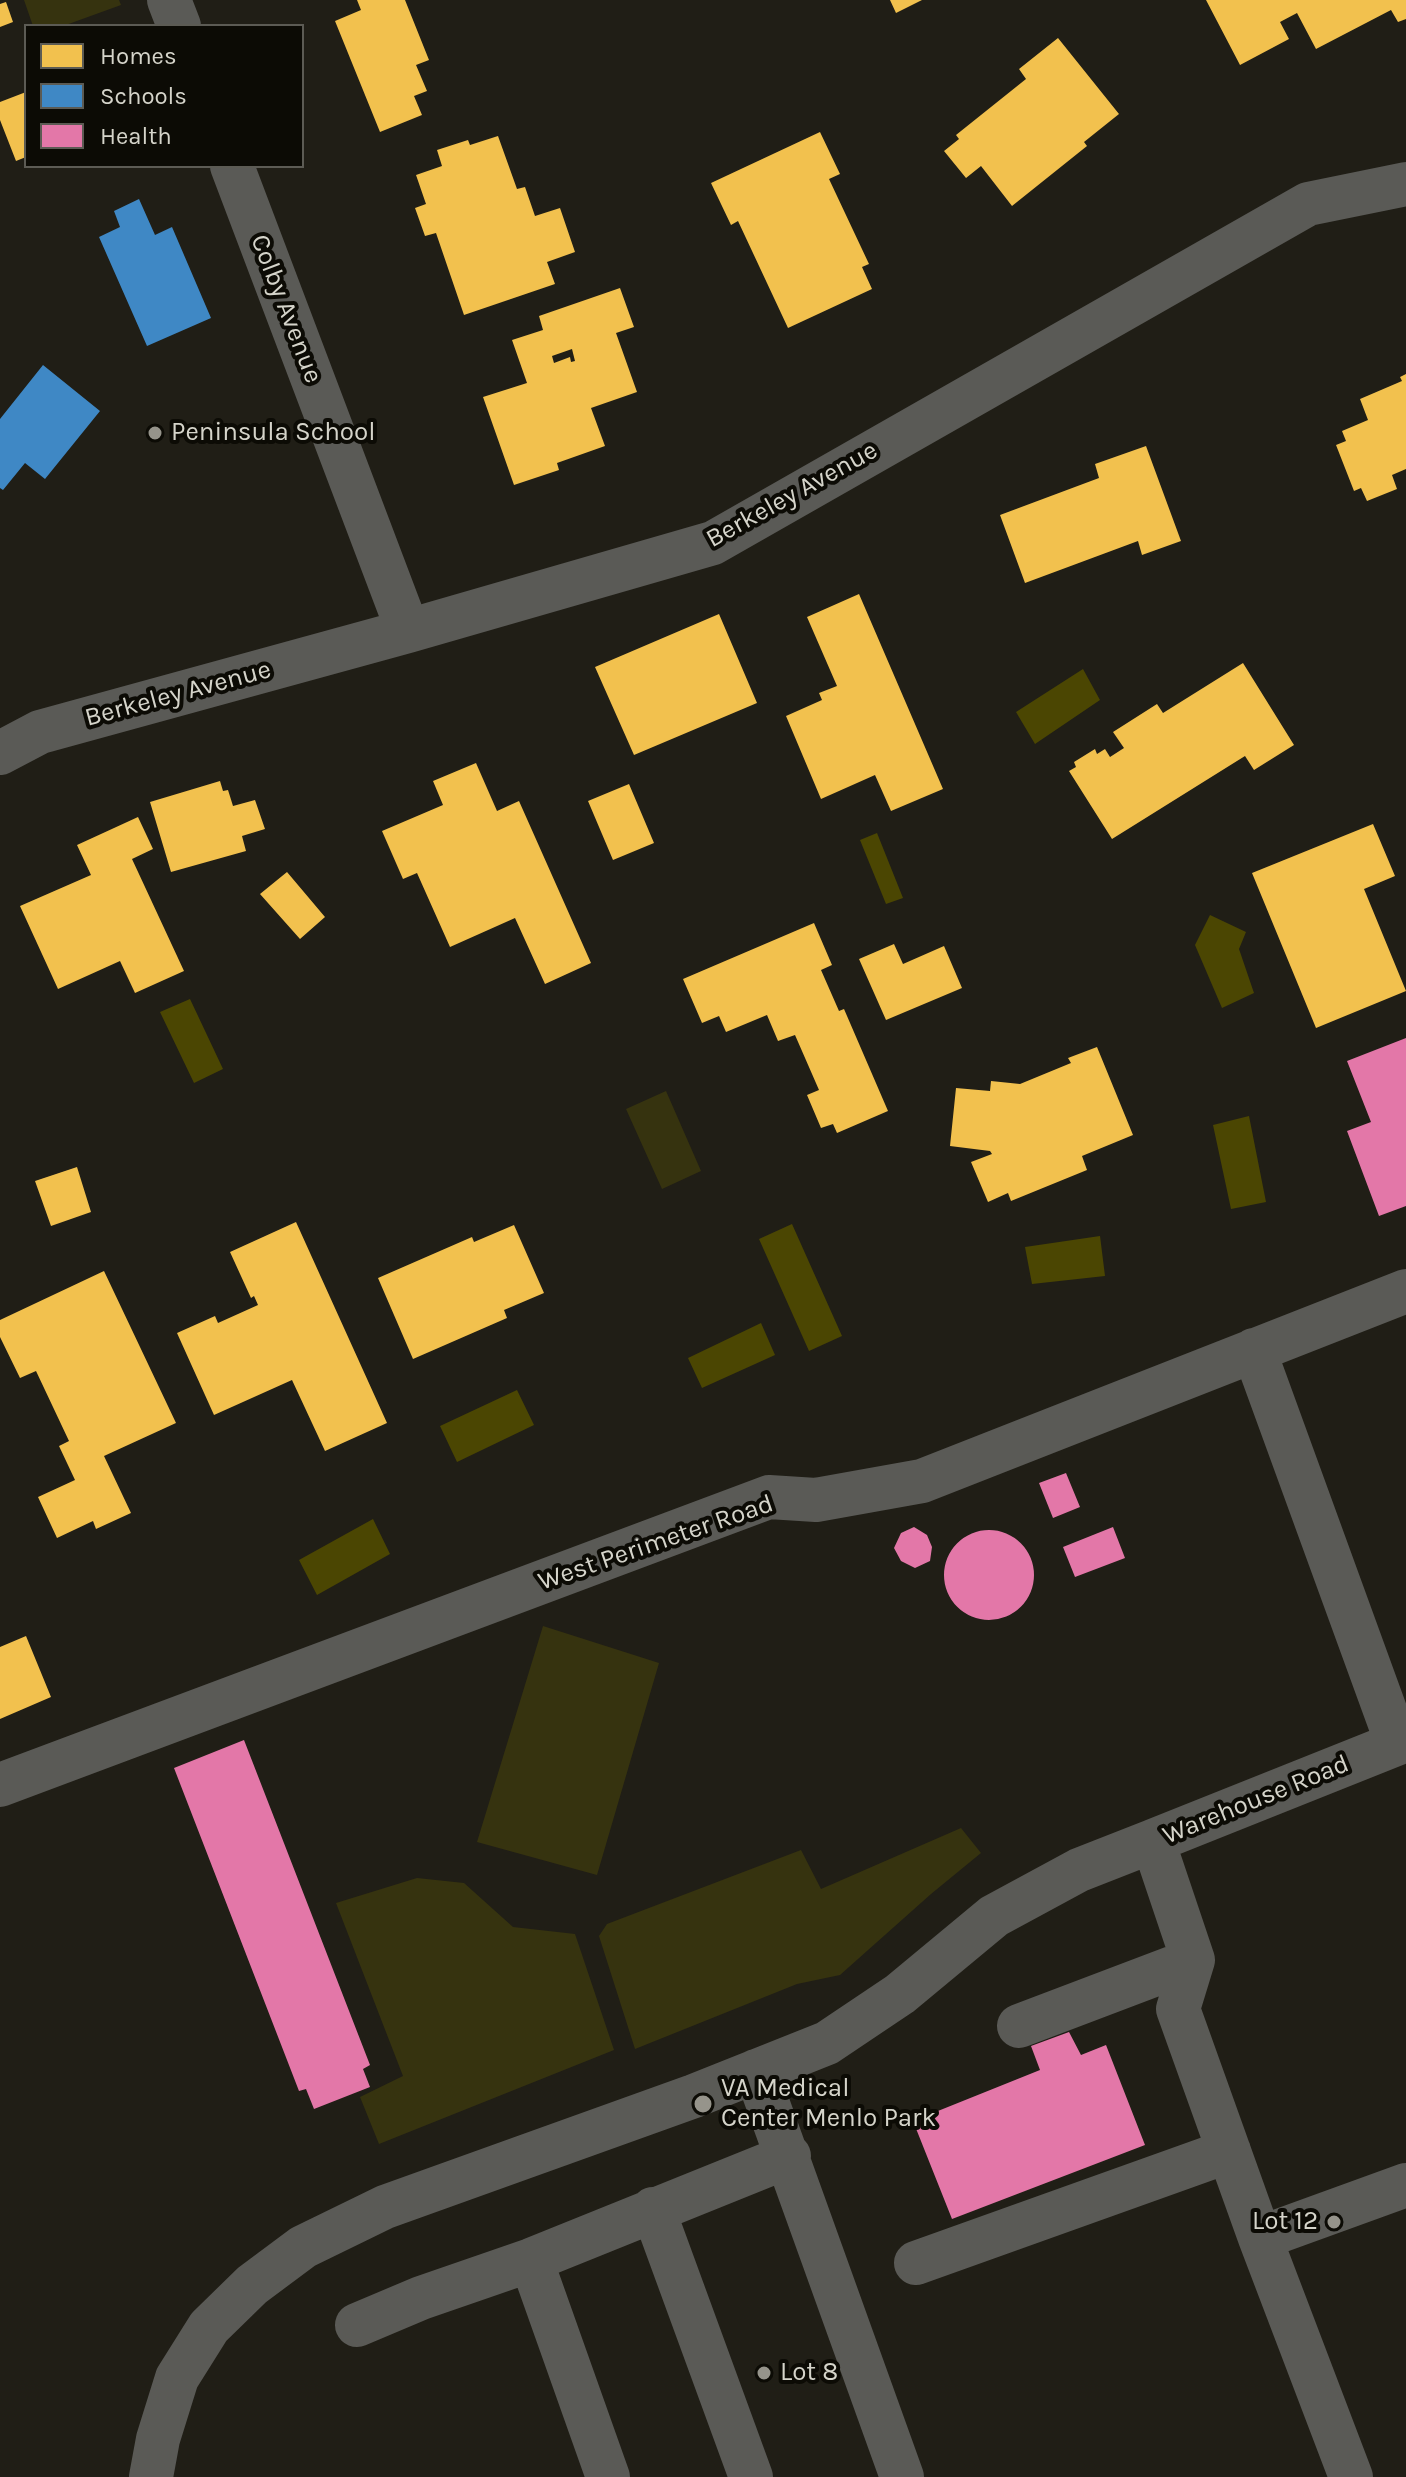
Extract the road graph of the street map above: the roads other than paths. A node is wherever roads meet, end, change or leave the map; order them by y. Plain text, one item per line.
1 (169, 0) edge
2 (178, 24) edge
3 (233, 168) edge
4 (1406, 184) edge
5 (408, 631) junction
6 (0, 753) edge
7 (1406, 1291) edge
8 (1254, 1350) junction
9 (1402, 1741) edge
10 (0, 1785) edge
11 (1153, 1841) junction
12 (1193, 1960) junction
13 (1019, 2026) dead end
14 (756, 2071) junction
15 (1229, 2151) junction
16 (789, 2156) junction
17 (1406, 2185) edge
18 (653, 2209) junction
19 (1260, 2238) junction
20 (531, 2260) junction
21 (916, 2263) dead end
22 (357, 2325) dead end
23 (151, 2477) edge
24 (608, 2477) edge
25 (751, 2477) edge
26 (902, 2477) edge
27 (1351, 2477) edge

1 - 2 street
3 - 5 street, Colby Avenue
4 - 5 street, Berkeley Avenue
5 - 6 street, Berkeley Avenue
7 - 8 street, West Perimeter Road
8 - 9 street
8 - 10 street, West Perimeter Road
9 - 11 street, Warehouse Road
11 - 12 street, Warehouse Road
11 - 14 street
12 - 13 street
12 - 15 street
14 - 16 street
14 - 23 street
15 - 19 street
15 - 21 street
16 - 18 street
16 - 26 street
17 - 19 street
18 - 20 street
18 - 25 street
19 - 27 street
20 - 22 street
20 - 24 street

